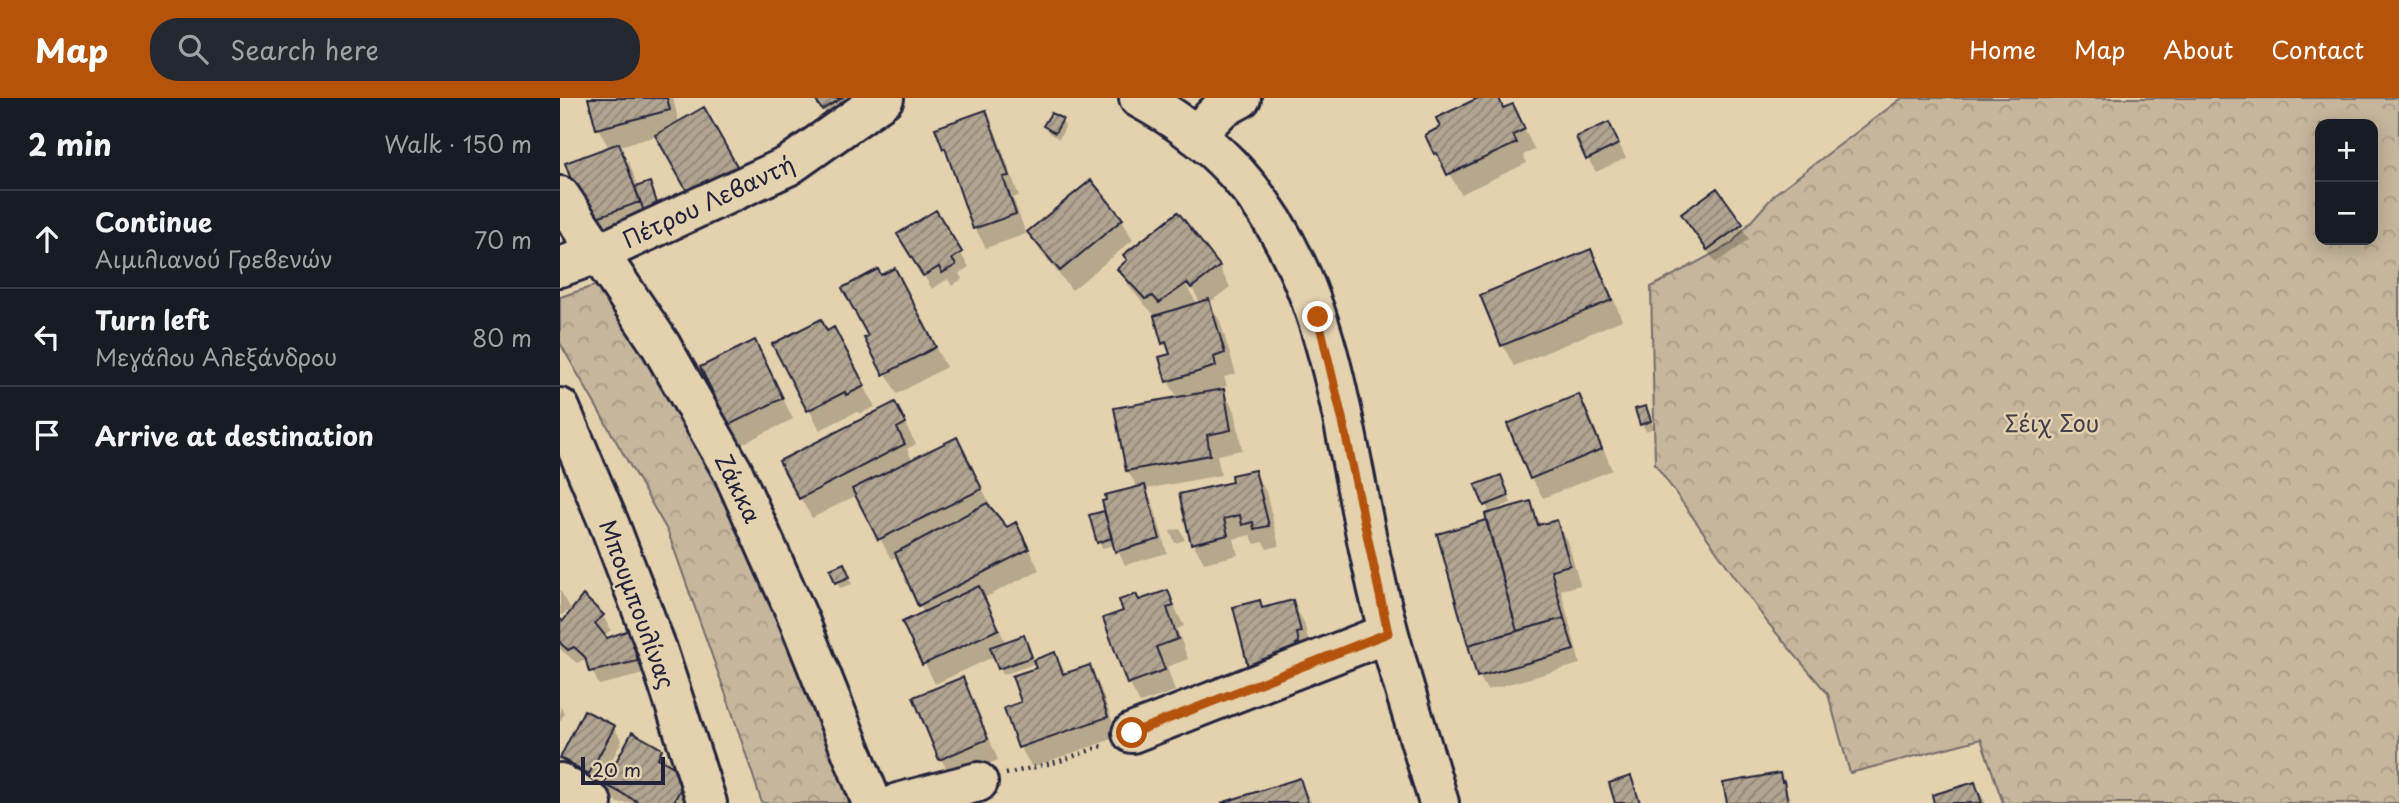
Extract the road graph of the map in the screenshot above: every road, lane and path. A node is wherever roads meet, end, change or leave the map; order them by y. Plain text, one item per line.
1 (884, 98) edge
2 (1139, 98) edge
3 (1241, 98) edge
4 (1195, 135) junction
5 (560, 196) edge
6 (597, 254) junction
7 (560, 267) edge
8 (560, 408) edge
9 (1388, 633) junction
10 (1132, 733) joint
11 (978, 782) joint
12 (560, 783) edge
13 (592, 803) edge
14 (707, 803) edge
15 (872, 803) edge
16 (898, 803) edge
17 (1439, 803) edge

1 - 6 street, Πέτρου Λεβαντή
2 - 4 street
3 - 4 street
4 - 9 street
5 - 6 street, Ζάκκα
6 - 7 street, Πέτρου Λεβαντή
6 - 15 street, Ζάκκα
8 - 14 street, Μπουμπουλίνας
9 - 10 street
9 - 17 street
10 - 11 path
11 - 16 street
12 - 13 street

